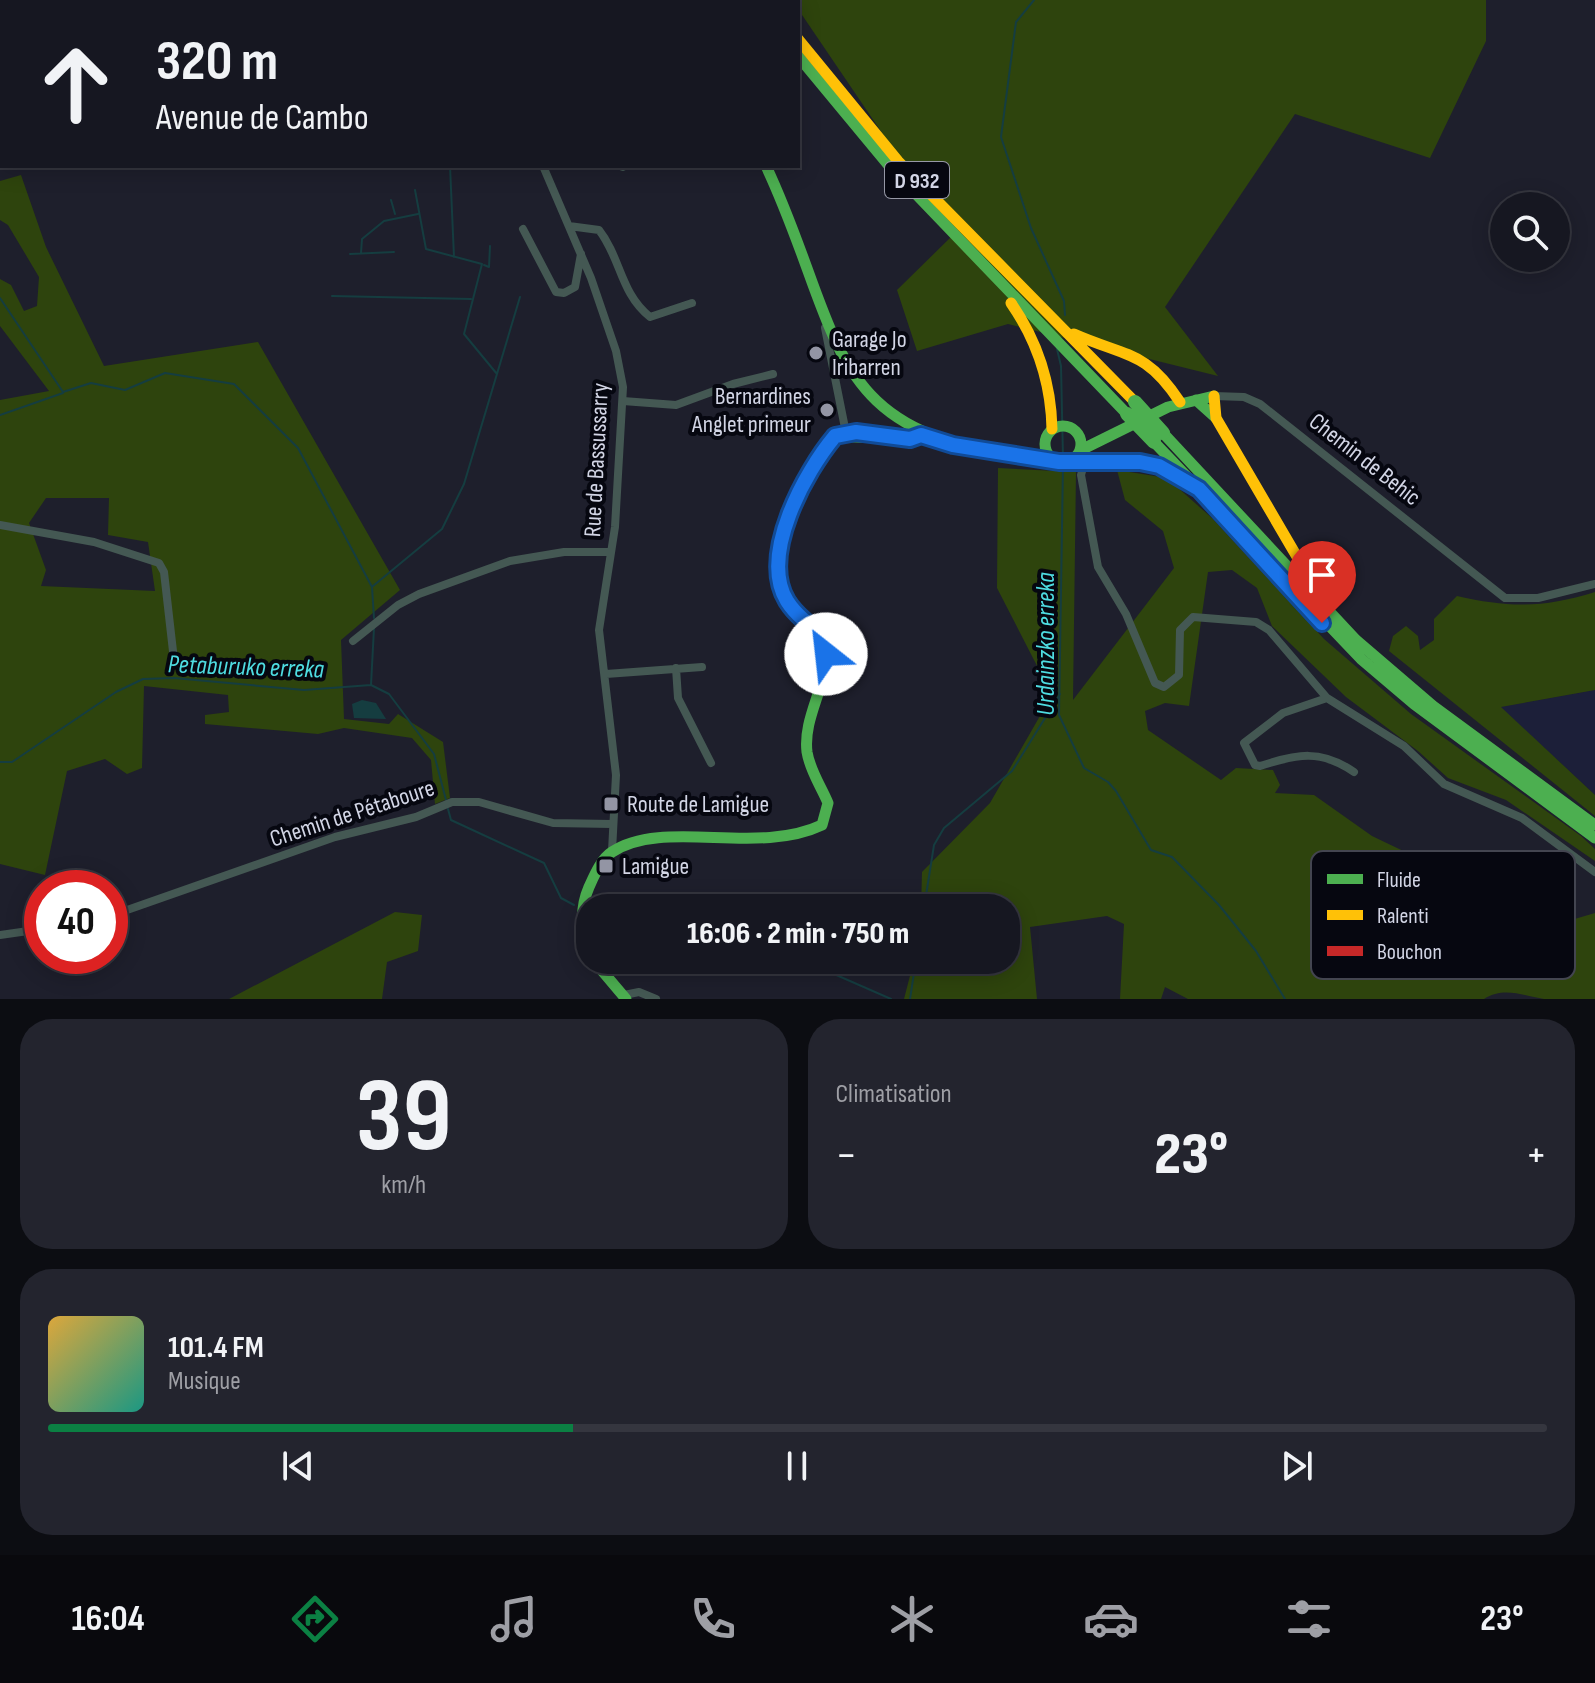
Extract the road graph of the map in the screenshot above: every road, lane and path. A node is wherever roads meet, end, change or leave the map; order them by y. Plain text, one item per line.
1 (800, 41) edge
2 (800, 58) edge
3 (544, 168) edge
4 (767, 168) edge
5 (569, 226) junction
6 (523, 229) dead end
7 (581, 253) junction
8 (988, 270) junction
9 (692, 303) dead end
10 (825, 323) junction
11 (1058, 333) junction
12 (773, 374) dead end
13 (1214, 396) junction
14 (1196, 400) junction
15 (623, 401) junction
16 (1180, 402) junction
17 (1216, 418) junction
18 (1059, 427) junction
19 (846, 433) junction
20 (921, 435) junction
21 (1159, 438) junction
22 (1082, 450) junction
23 (1058, 458) junction
24 (1199, 489) junction
25 (0, 525) edge
26 (610, 552) junction
27 (1595, 584) edge
28 (1337, 622) junction
29 (353, 641) dead end
30 (174, 660) dead end
31 (702, 667) dead end
32 (676, 668) junction
33 (606, 674) junction
34 (1327, 698) junction
35 (711, 763) dead end
36 (1354, 772) dead end
37 (612, 824) junction
38 (1595, 825) edge
39 (1595, 838) edge
40 (612, 851) junction
41 (1567, 851) edge
42 (1575, 857) edge
43 (1595, 872) edge
44 (587, 894) edge
45 (128, 910) edge
46 (24, 931) edge
47 (2, 933) edge
48 (605, 974) edge
49 (625, 997) edge
50 (656, 999) edge

1 - 11 main road, D 932
2 - 8 main road, D 932
3 - 5 street, Rue de Bassussarry
4 - 10 main road
5 - 7 street, Rue de Bassussarry
5 - 9 street
6 - 7 street
7 - 15 street, Rue de Bassussarry
8 - 11 main road, D 932
8 - 18 main road
10 - 19 street
10 - 20 main road
11 - 16 main road
11 - 21 main road, D 932, bridge
12 - 15 street
13 - 14 main road, Chemin de Behic
13 - 17 main road
13 - 27 street, Chemin de Behic
14 - 16 main road, Chemin de Behic
14 - 17 main road
15 - 26 street, Rue de Bassussarry
16 - 22 main road, Chemin de Behic
17 - 28 main road
18 - 22 main road
18 - 23 main road
19 - 20 main road
19 - 40 main road
20 - 23 main road
21 - 24 main road, D 932
21 - 28 main road, D 932
22 - 23 main road
22 - 24 main road
22 - 34 street
24 - 39 main road, D 932
25 - 30 street
26 - 29 street
26 - 33 street, Rue de Bassussarry
28 - 38 main road, D 932
31 - 32 street
32 - 33 street
32 - 35 street
33 - 37 street
34 - 36 street
34 - 41 street
37 - 40 street
37 - 45 street, Chemin de Pétaboure
40 - 44 main road
42 - 43 street
46 - 47 street
48 - 49 main road
49 - 50 street

